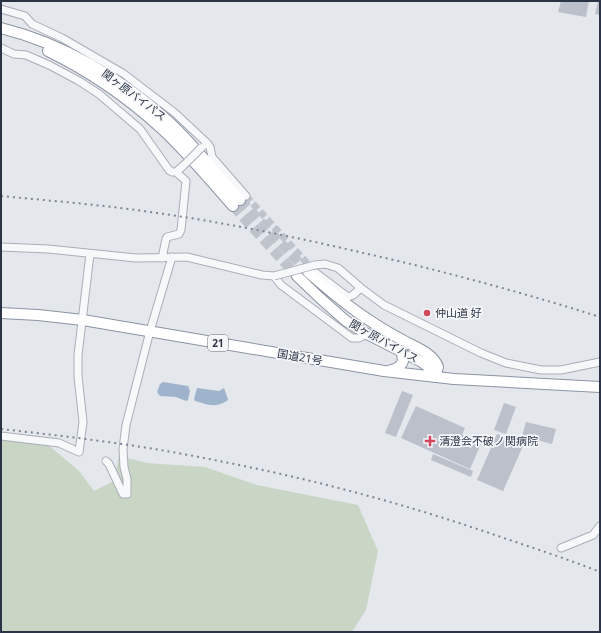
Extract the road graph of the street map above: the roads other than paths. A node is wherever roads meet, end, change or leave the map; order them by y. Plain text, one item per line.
1 (1, 9) edge
2 (1, 28) edge
3 (1, 35) edge
4 (1, 48) edge
5 (98, 63) junction
6 (204, 146) junction
7 (176, 172) junction
8 (240, 201) junction
9 (1, 247) edge
10 (90, 254) junction
11 (172, 257) junction
12 (162, 258) junction
13 (313, 270) junction
14 (274, 276) junction
15 (297, 276) tunnel mouth
16 (361, 288) junction
17 (1, 313) edge
18 (83, 320) junction
19 (150, 331) junction
20 (367, 334) junction
21 (412, 345) junction
22 (402, 353) junction
23 (600, 362) edge
24 (384, 371) junction
25 (435, 377) junction
26 (446, 378) junction
27 (600, 387) edge
28 (1, 436) edge
29 (106, 461) dead end
30 (600, 526) edge
31 (561, 548) dead end

1 - 5 street
2 - 5 highway, 関ヶ原バイパス
3 - 8 highway, 関ヶ原バイパス
4 - 7 street
5 - 6 street
5 - 8 highway, 関ヶ原バイパス
6 - 7 street, bridge
6 - 8 street
7 - 12 street
9 - 10 street
10 - 12 street
10 - 18 street
11 - 12 street
11 - 14 street
11 - 19 street
13 - 14 street, bridge
13 - 16 street
13 - 16 street
13 - 21 highway, 関ヶ原バイパス
14 - 20 street
15 - 20 highway, 関ヶ原バイパス
16 - 23 street
17 - 18 highway, 国道21号 / 21
18 - 19 highway, 国道21号 / 21
18 - 28 street
19 - 24 highway, 国道21号 / 21
19 - 29 street
20 - 22 highway, 関ヶ原バイパス
21 - 25 highway, 関ヶ原バイパス
21 - 26 highway, 関ヶ原バイパス
22 - 24 highway
22 - 25 highway, 関ヶ原バイパス
24 - 25 highway, 国道21号 / 21
25 - 26 highway, 国道21号 / 21
26 - 27 highway, 国道21号 / 21
30 - 31 street

